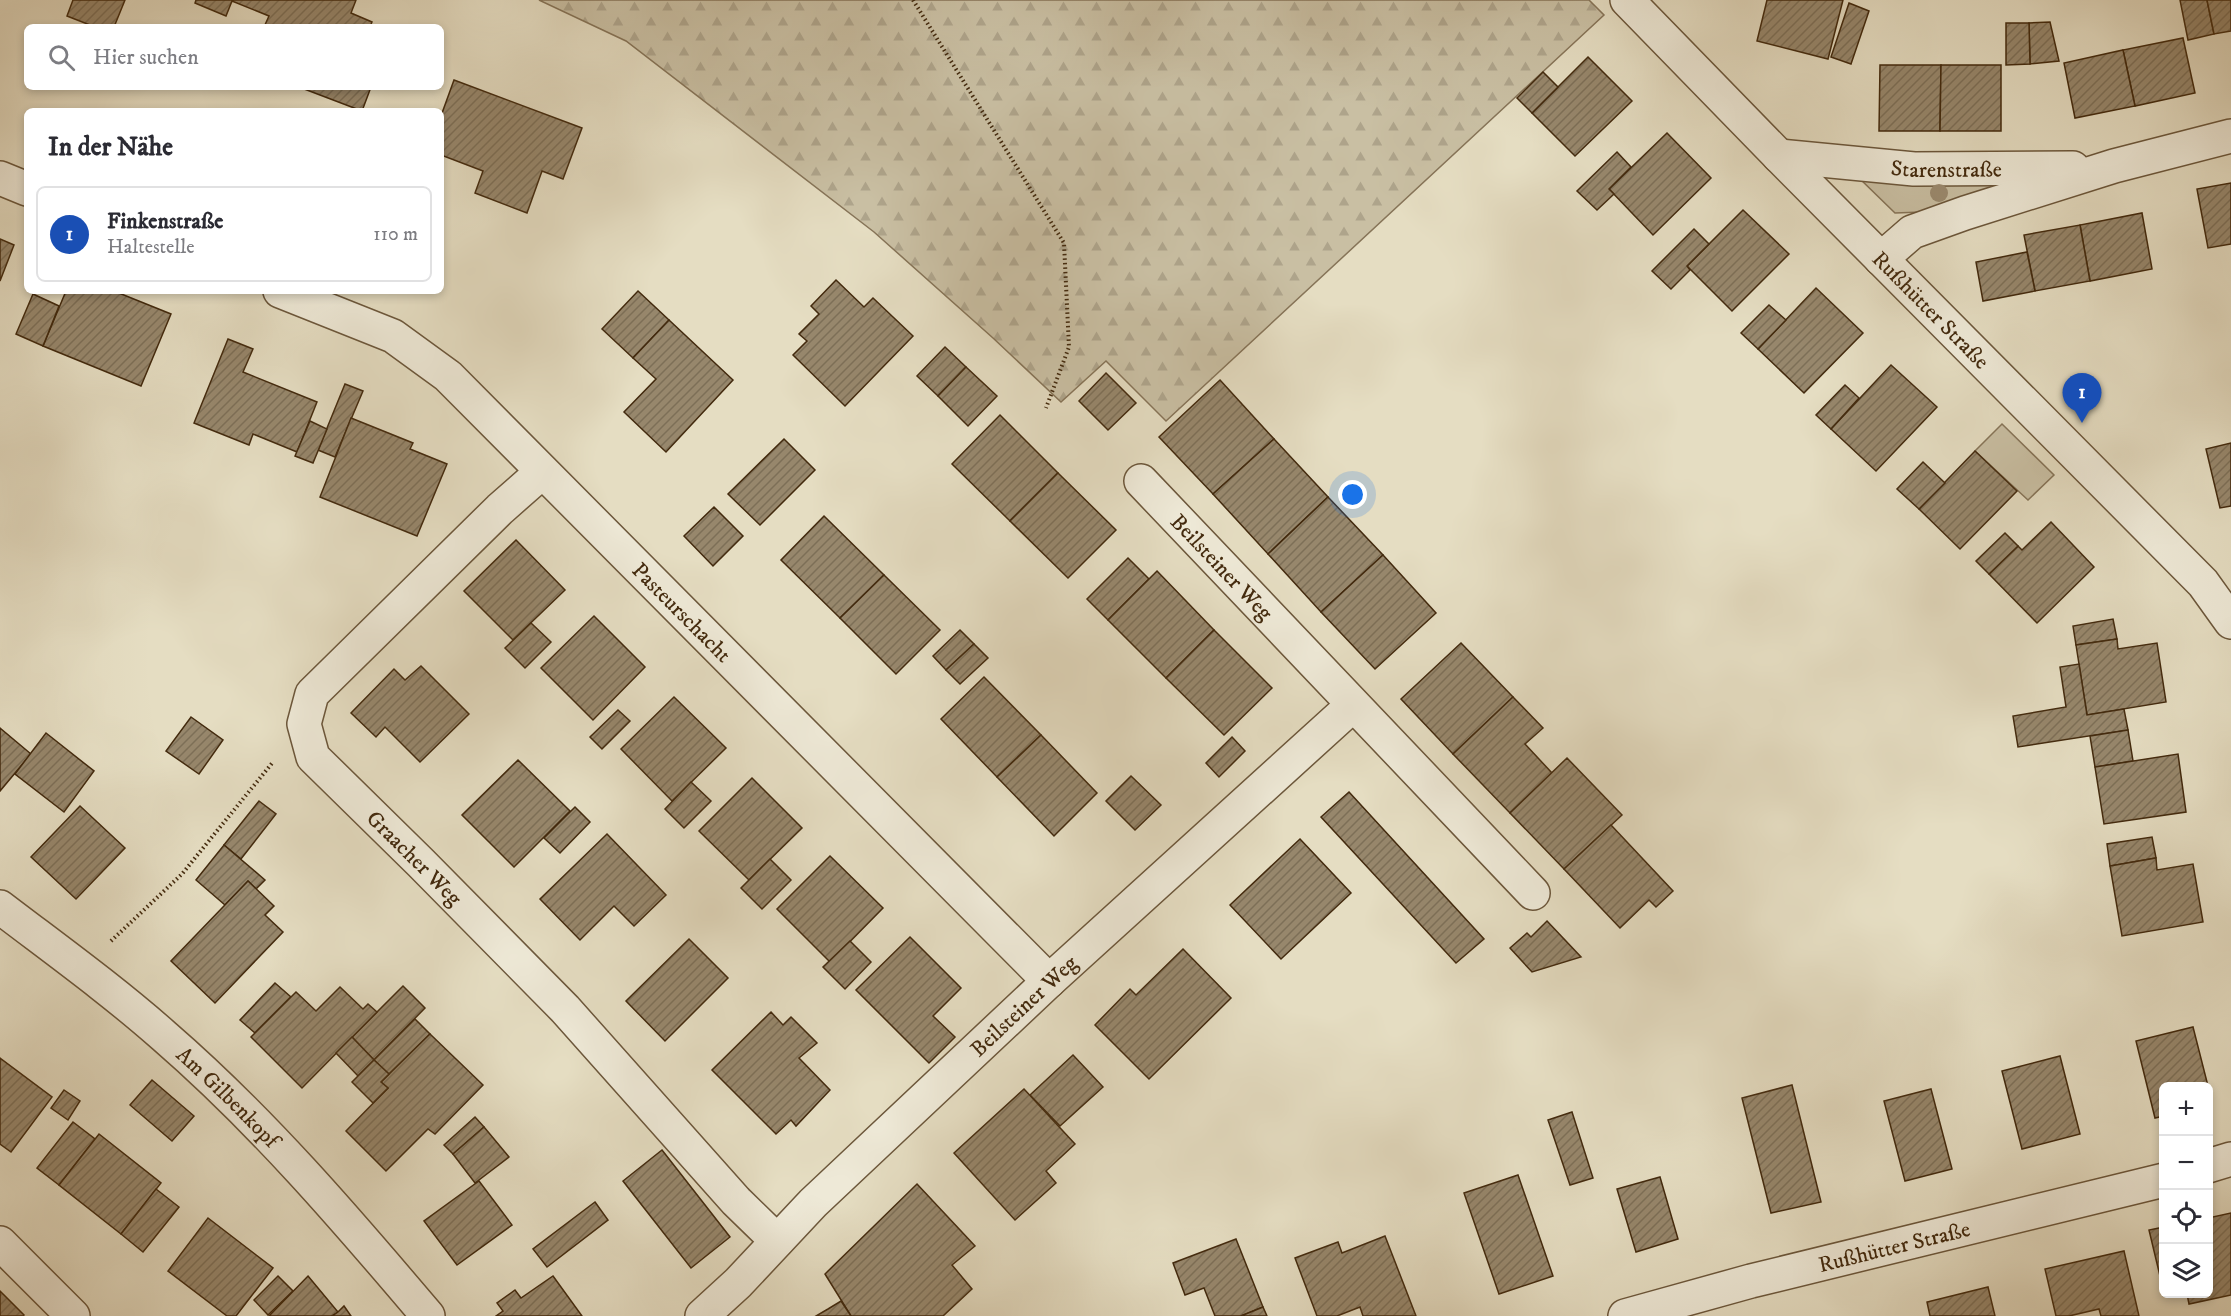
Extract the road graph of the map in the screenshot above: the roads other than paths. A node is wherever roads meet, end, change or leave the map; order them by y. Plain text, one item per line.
1 (1628, 0) edge
2 (2231, 136) edge
3 (1779, 156) junction
4 (2114, 166) junction
5 (0, 178) edge
6 (24, 188) edge
7 (1881, 259) junction
8 (288, 294) edge
9 (542, 472) junction
10 (1141, 481) dead end
11 (2217, 579) edge
12 (2231, 622) edge
13 (1353, 705) junction
14 (1533, 893) dead end
15 (0, 907) edge
16 (1049, 981) junction
17 (2231, 1159) edge
18 (2213, 1164) edge
19 (2159, 1181) edge
20 (777, 1241) junction
21 (0, 1243) edge
22 (73, 1316) edge
23 (428, 1316) edge
24 (702, 1316) edge
25 (1625, 1316) edge

1 - 3 street, Rußhütter Straße
2 - 4 street, Starenstraße
3 - 4 street, Starenstraße
3 - 7 street, Rußhütter Straße
4 - 7 street, Starenstraße
5 - 6 street
7 - 11 street, Rußhütter Straße
8 - 9 street, Pasteurschacht
9 - 16 street, Pasteurschacht
9 - 20 street, Graacher Weg
10 - 13 street, Beilsteiner Weg
11 - 12 street, Rußhütter Straße
13 - 14 street, Beilsteiner Weg
13 - 16 street, Beilsteiner Weg
15 - 23 street, Am Gilbenkopf
16 - 20 street, Beilsteiner Weg
17 - 18 street
19 - 25 street, Rußhütter Straße
20 - 24 street, Beilsteiner Weg
21 - 22 street

